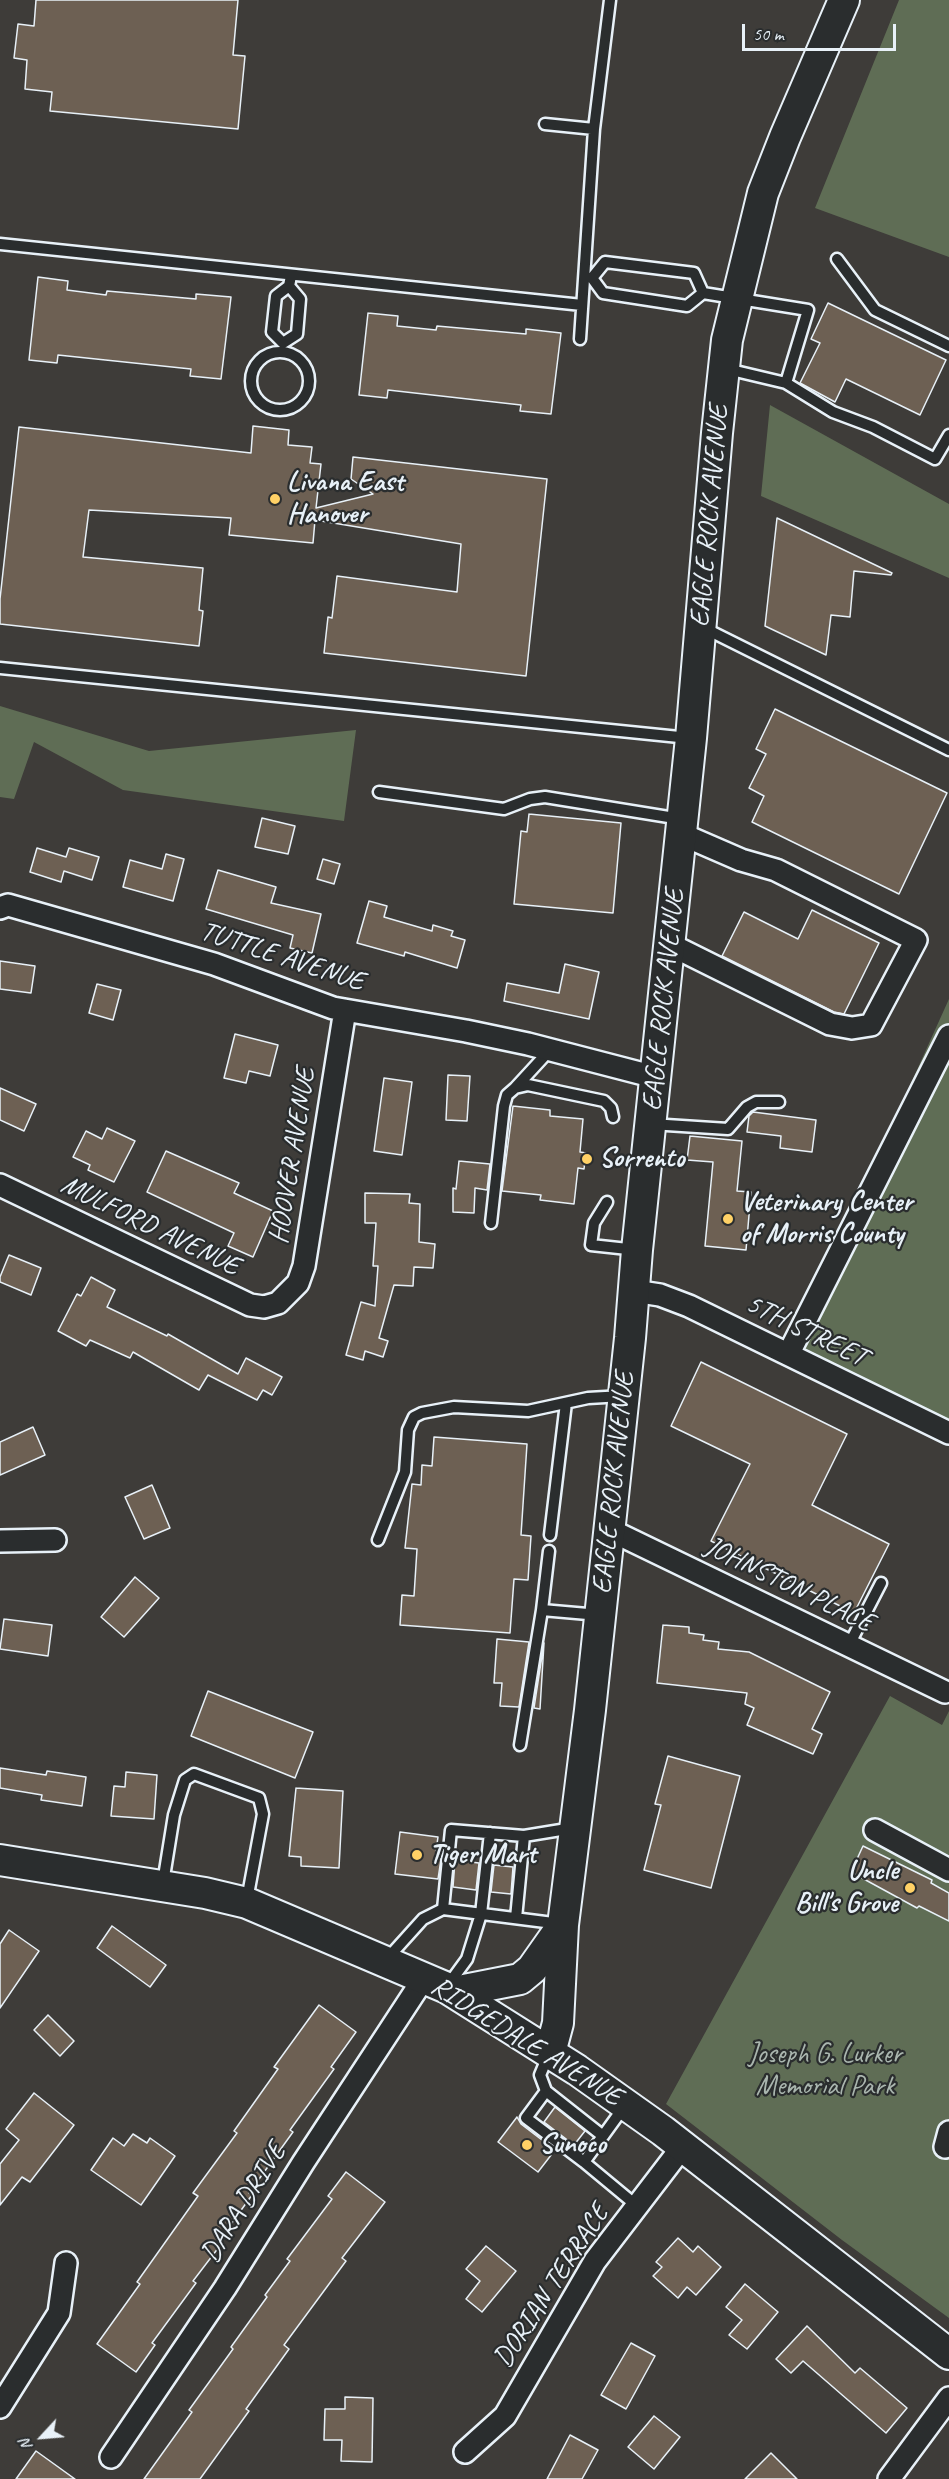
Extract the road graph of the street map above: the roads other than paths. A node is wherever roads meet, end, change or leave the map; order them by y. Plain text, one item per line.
1 (610, 0) edge
2 (844, 0) edge
3 (545, 124) dead end
4 (594, 129) junction
5 (0, 244) edge
6 (837, 259) dead end
7 (589, 277) junction
8 (290, 281) junction
9 (703, 292) junction
10 (736, 297) junction
11 (582, 305) junction
12 (580, 339) dead end
13 (949, 346) edge
14 (282, 347) junction
15 (724, 368) junction
16 (786, 383) junction
17 (949, 435) edge
18 (701, 627) junction
19 (0, 668) edge
20 (691, 738) junction
21 (949, 750) edge
22 (379, 792) dead end
23 (681, 826) junction
24 (0, 908) edge
25 (669, 944) junction
26 (345, 1010) junction
27 (949, 1036) edge
28 (550, 1050) junction
29 (655, 1077) junction
30 (515, 1088) junction
31 (779, 1102) dead end
32 (613, 1117) dead end
33 (651, 1124) junction
34 (0, 1185) edge
35 (607, 1202) dead end
36 (491, 1223) dead end
37 (637, 1250) junction
38 (634, 1291) junction
39 (278, 1303) joint
40 (789, 1353) junction
41 (623, 1396) junction
42 (566, 1403) junction
43 (949, 1433) edge
44 (608, 1529) junction
45 (550, 1535) dead end
46 (0, 1540) edge
47 (55, 1540) dead end
48 (378, 1540) dead end
49 (549, 1551) dead end
50 (881, 1583) dead end
51 (542, 1610) junction
52 (599, 1615) junction
53 (849, 1646) junction
54 (947, 1688) edge
55 (520, 1745) dead end
56 (576, 1828) junction
57 (875, 1830) dead end
58 (490, 1833) junction
59 (524, 1836) junction
60 (0, 1860) edge
61 (949, 1870) edge
62 (163, 1885) junction
63 (246, 1903) junction
64 (443, 1909) junction
65 (481, 1914) junction
66 (516, 1918) junction
67 (563, 1925) junction
68 (385, 1961) junction
69 (442, 1986) junction
70 (550, 2053) junction
71 (546, 2091) junction
72 (626, 2104) junction
73 (603, 2136) junction
74 (683, 2146) junction
75 (584, 2162) junction
76 (637, 2206) junction
77 (66, 2263) dead end
78 (949, 2354) edge
79 (949, 2398) edge
80 (0, 2407) edge
81 (465, 2452) dead end
82 (111, 2457) dead end
83 (889, 2479) edge

1 - 4 lane
2 - 10 main road, EAGLE ROCK AVENUE
3 - 4 lane
4 - 7 lane
5 - 8 lane
6 - 13 lane
7 - 9 lane
7 - 9 lane
7 - 11 lane
8 - 11 lane
8 - 14 lane
8 - 14 lane
9 - 10 lane
10 - 15 main road, EAGLE ROCK AVENUE
10 - 16 lane
11 - 12 lane
14 - 14 lane
15 - 16 lane
15 - 18 main road, EAGLE ROCK AVENUE
16 - 17 lane
18 - 20 main road, EAGLE ROCK AVENUE
18 - 21 lane
19 - 20 lane
20 - 23 main road, EAGLE ROCK AVENUE
22 - 23 lane
23 - 25 main road, EAGLE ROCK AVENUE
23 - 25 street
24 - 26 street, TUTTLE AVENUE
25 - 29 main road, EAGLE ROCK AVENUE
26 - 28 street, TUTTLE AVENUE
26 - 39 street, HOOVER AVENUE
27 - 40 street
28 - 29 street, TUTTLE AVENUE
28 - 30 lane
29 - 33 main road, EAGLE ROCK AVENUE
30 - 32 lane
30 - 36 lane
31 - 33 lane
33 - 37 main road, EAGLE ROCK AVENUE
34 - 39 street, MULFORD AVENUE
35 - 37 lane
37 - 38 main road, EAGLE ROCK AVENUE
38 - 40 street, 5TH STREET
38 - 41 main road, EAGLE ROCK AVENUE
40 - 43 street, 5TH STREET
41 - 42 lane
41 - 44 main road, EAGLE ROCK AVENUE
42 - 45 lane
42 - 48 lane
44 - 52 main road, EAGLE ROCK AVENUE
44 - 53 street, JOHNSTON PLACE
46 - 47 street
49 - 51 lane
50 - 53 lane
51 - 52 lane
51 - 55 lane
52 - 56 main road, EAGLE ROCK AVENUE
53 - 54 street, JOHNSTON PLACE
56 - 59 lane
56 - 67 main road, EAGLE ROCK AVENUE
57 - 61 street
58 - 59 lane
58 - 64 lane
58 - 65 lane
59 - 66 lane
60 - 62 main road, RIDGEDALE AVENUE
62 - 63 main road, RIDGEDALE AVENUE
62 - 63 lane
63 - 68 main road, RIDGEDALE AVENUE
64 - 65 lane
64 - 68 lane
65 - 66 lane
65 - 69 lane
66 - 67 lane
67 - 69 main road
67 - 70 main road, EAGLE ROCK AVENUE
68 - 69 main road, RIDGEDALE AVENUE
69 - 70 main road, RIDGEDALE AVENUE
69 - 82 street, DARA DRIVE
70 - 71 lane
70 - 72 main road, RIDGEDALE AVENUE
71 - 73 lane
71 - 75 lane
72 - 73 lane
72 - 74 main road, RIDGEDALE AVENUE
73 - 75 lane
74 - 76 street, DORIAN TERRACE
74 - 78 main road, RIDGEDALE AVENUE
75 - 76 lane
76 - 81 street, DORIAN TERRACE
77 - 80 street
79 - 83 street

